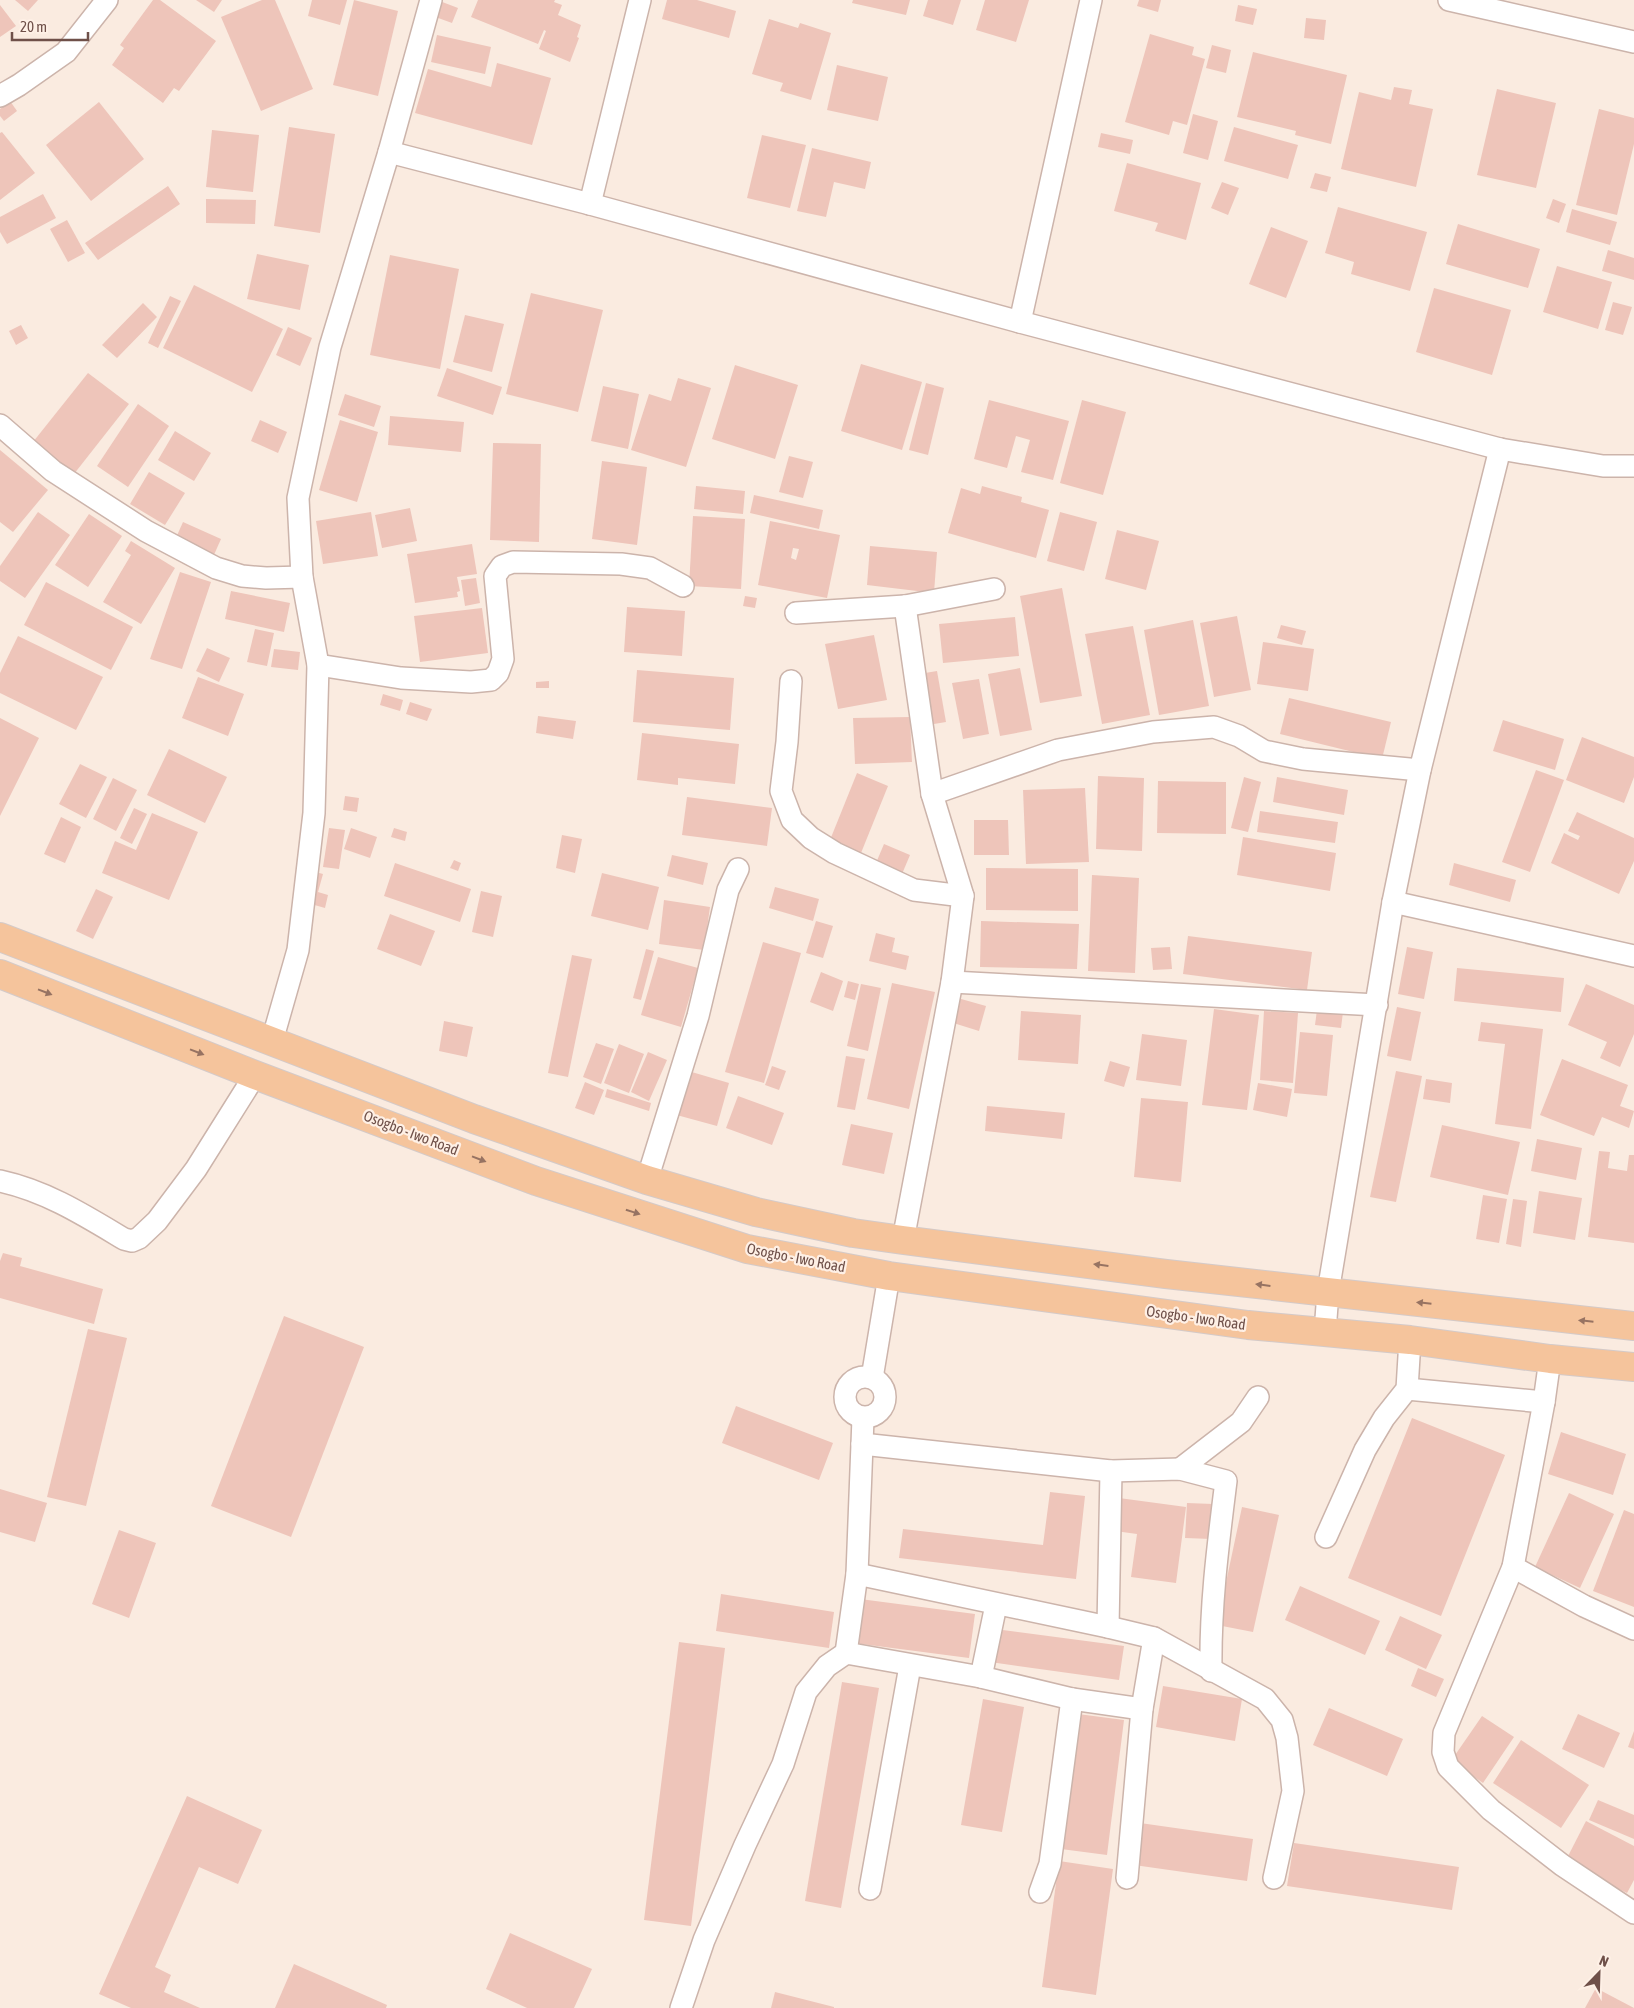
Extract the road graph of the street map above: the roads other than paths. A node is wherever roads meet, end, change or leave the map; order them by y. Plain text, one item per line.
1 (107, 0) edge
2 (431, 0) edge
3 (640, 0) edge
4 (1091, 0) edge
5 (1449, 0) edge
6 (1634, 42) edge
7 (0, 96) edge
8 (389, 152) junction
9 (590, 204) junction
10 (1020, 322) junction
11 (0, 425) edge
12 (1500, 449) junction
13 (1634, 466) edge
14 (302, 577) junction
15 (683, 586) dead end
16 (994, 588) dead end
17 (905, 606) junction
18 (796, 613) dead end
19 (318, 665) junction
20 (791, 681) dead end
21 (1420, 770) junction
22 (932, 794) junction
23 (738, 869) dead end
24 (963, 896) junction
25 (1393, 902) junction
26 (0, 937) edge
27 (1634, 956) edge
28 (0, 974) edge
29 (952, 982) junction
30 (1377, 1005) junction
31 (272, 1041) junction
32 (255, 1074) junction
33 (378, 1082) junction
34 (366, 1116) junction
35 (647, 1180) junction
36 (0, 1181) edge
37 (903, 1240) junction
38 (889, 1276) junction
39 (1328, 1292) junction
40 (1634, 1326) edge
41 (1325, 1332) junction
42 (1410, 1340) junction
43 (1550, 1359) junction
44 (1634, 1367) edge
45 (872, 1378) junction
46 (1407, 1389) junction
47 (1258, 1397) dead end
48 (1544, 1402) junction
49 (863, 1418) junction
50 (862, 1444) junction
51 (1180, 1468) junction
52 (1111, 1471) junction
53 (1326, 1537) dead end
54 (1512, 1567) junction
55 (856, 1574) junction
56 (996, 1605) junction
57 (1108, 1627) junction
58 (1634, 1629) edge
59 (1154, 1638) junction
60 (846, 1653) junction
61 (910, 1666) junction
62 (1211, 1671) junction
63 (981, 1677) junction
64 (1072, 1699) junction
65 (1142, 1709) junction
66 (1127, 1878) dead end
67 (1274, 1878) dead end
68 (870, 1889) dead end
69 (1040, 1892) dead end
70 (1634, 1913) edge
71 (681, 2008) edge

1 - 7 street
2 - 8 street
3 - 9 street
4 - 10 street
5 - 6 street
8 - 9 street
8 - 14 street
9 - 10 street
10 - 12 street
11 - 14 street
12 - 13 street
12 - 21 street
14 - 19 street
15 - 19 street
16 - 17 street
17 - 18 street
17 - 22 street
19 - 31 street
20 - 24 street
21 - 22 street
21 - 25 street
22 - 24 street
23 - 35 street
24 - 29 street
25 - 27 street
25 - 30 street
26 - 31 main road
28 -> 32 main road, Osogbo - Iwo Road
29 - 30 street
29 - 37 street
30 - 39 street
31 - 33 main road
32 - 34 main road, Osogbo - Iwo Road
32 - 36 street
33 - 34 main road
33 - 35 main road
34 -> 38 main road, Osogbo - Iwo Road
35 - 37 main road
39 -> 37 main road
38 - 41 main road, Osogbo - Iwo Road
38 - 45 street
40 -> 39 main road
39 - 41 street
41 - 42 main road, Osogbo - Iwo Road
42 - 43 main road, Osogbo - Iwo Road
42 - 46 street
43 - 44 main road, Osogbo - Iwo Road
43 - 48 street
45 - 49 street
45 - 49 street
46 - 48 street
46 - 53 street
47 - 51 street
48 - 54 street
49 - 50 street
50 - 52 street
50 - 55 street
51 - 52 street
51 - 62 street
52 - 57 street
54 - 58 street
54 - 70 street
55 - 56 street
55 - 60 street
56 - 57 street
56 - 63 street
57 - 59 street
59 - 62 street
59 - 65 street
60 - 61 street
60 - 71 street
61 - 63 street
61 - 68 street
62 - 67 street
63 - 64 street
64 - 65 street
64 - 69 street
65 - 66 street

